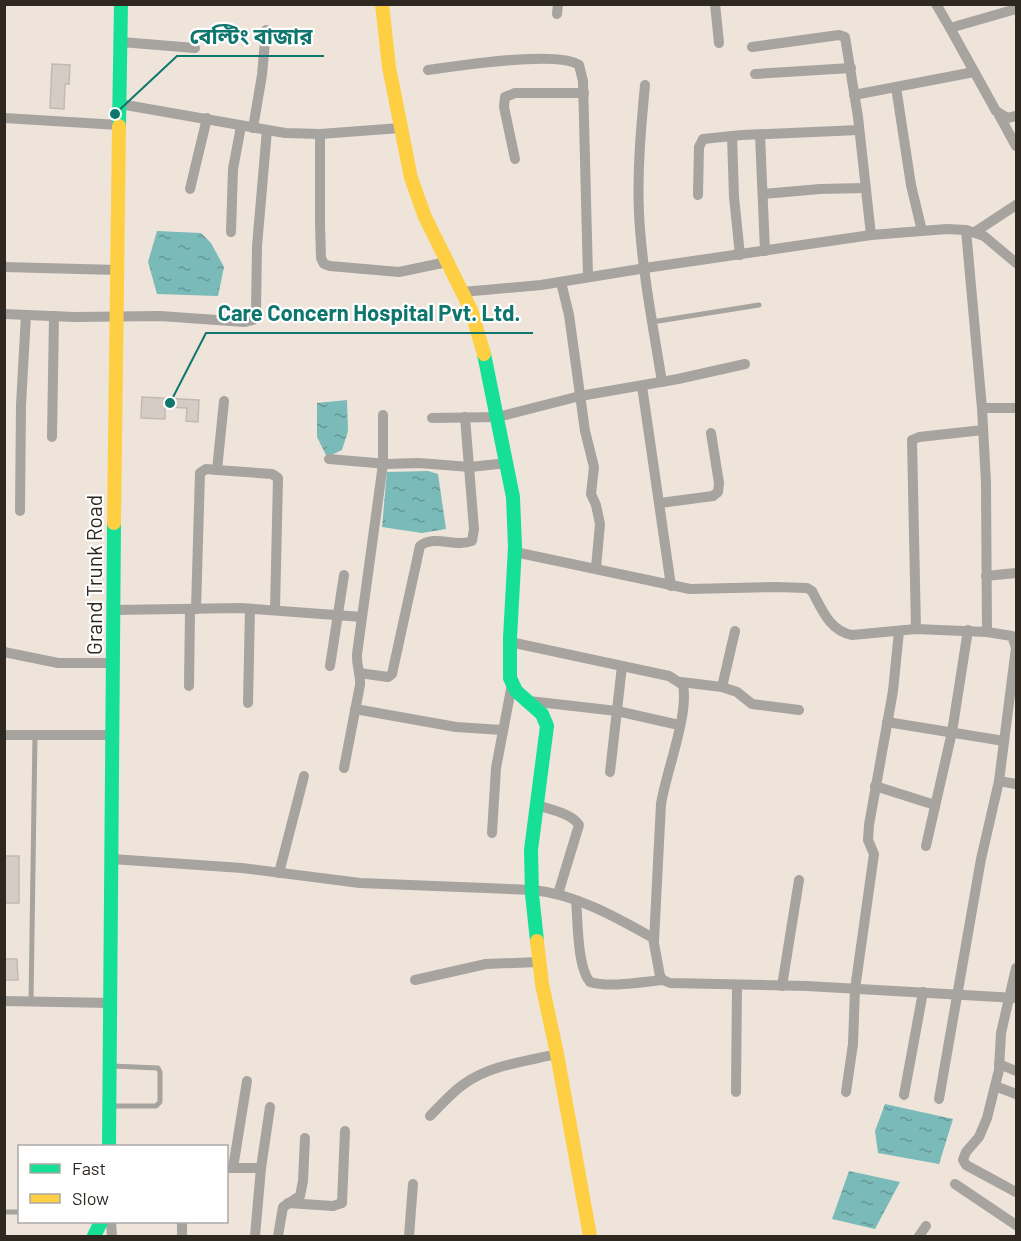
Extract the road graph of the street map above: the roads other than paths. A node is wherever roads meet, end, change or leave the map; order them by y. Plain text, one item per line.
1 (122, 4) edge
2 (382, 4) edge
3 (715, 4) edge
4 (936, 4) edge
5 (1017, 9) edge
6 (950, 28) junction
7 (266, 30) dead end
8 (121, 42) junction
9 (719, 43) dead end
10 (752, 47) dead end
11 (195, 48) dead end
12 (851, 68) junction
13 (429, 70) dead end
14 (974, 72) junction
15 (755, 74) dead end
16 (645, 85) dead end
17 (896, 87) junction
18 (584, 93) junction
19 (854, 94) junction
20 (120, 104) junction
21 (999, 114) junction
22 (1017, 116) edge
23 (4, 118) edge
24 (207, 118) junction
25 (119, 125) junction
26 (241, 126) junction
27 (253, 128) junction
28 (400, 128) junction
29 (267, 130) junction
30 (859, 130) junction
31 (320, 134) junction
32 (760, 135) junction
33 (732, 136) junction
34 (1017, 146) edge
35 (515, 159) dead end
36 (865, 188) junction
37 (190, 189) dead end
38 (762, 194) junction
39 (698, 195) dead end
40 (1017, 205) edge
41 (922, 231) junction
42 (971, 231) junction
43 (231, 232) dead end
44 (870, 236) junction
45 (765, 251) junction
46 (740, 255) junction
47 (447, 262) junction
48 (1017, 263) edge
49 (4, 267) edge
50 (644, 268) junction
51 (118, 270) junction
52 (588, 277) junction
53 (561, 282) junction
54 (462, 292) junction
55 (759, 305) dead end
56 (4, 314) edge
57 (26, 315) junction
58 (54, 316) junction
59 (118, 316) junction
60 (652, 322) junction
61 (745, 364) dead end
62 (662, 382) junction
63 (642, 386) junction
64 (580, 396) junction
65 (224, 401) dead end
66 (982, 408) junction
67 (1017, 408) edge
68 (383, 416) dead end
69 (465, 417) junction
70 (498, 417) junction
71 (432, 418) dead end
72 (983, 430) junction
73 (711, 433) dead end
74 (52, 437) dead end
75 (329, 459) dead end
76 (383, 464) junction
77 (507, 464) junction
78 (470, 466) junction
79 (217, 470) junction
80 (660, 503) junction
81 (20, 511) dead end
82 (515, 552) junction
83 (596, 568) junction
84 (1017, 573) edge
85 (344, 575) dead end
86 (986, 576) junction
87 (671, 586) junction
88 (193, 609) junction
89 (250, 609) junction
90 (114, 610) junction
91 (275, 610) junction
92 (338, 615) junction
93 (362, 617) junction
94 (916, 629) junction
95 (968, 630) junction
96 (735, 631) dead end
97 (899, 631) junction
98 (987, 632) junction
99 (510, 642) junction
100 (4, 652) edge
101 (1015, 662) edge
102 (114, 663) junction
103 (330, 666) dead end
104 (622, 666) junction
105 (359, 673) junction
106 (681, 682) junction
107 (512, 684) junction
108 (189, 686) dead end
109 (722, 687) junction
110 (529, 702) junction
111 (248, 703) dead end
112 (355, 709) junction
113 (799, 710) dead end
114 (617, 711) junction
115 (887, 722) junction
116 (679, 725) junction
117 (502, 730) junction
118 (952, 732) junction
119 (4, 735) edge
120 (35, 735) junction
121 (113, 735) junction
122 (1005, 741) junction
123 (344, 768) dead end
124 (610, 772) dead end
125 (304, 776) dead end
126 (999, 781) junction
127 (1017, 784) edge
128 (875, 786) junction
129 (537, 805) junction
130 (935, 805) junction
131 (492, 833) dead end
132 (926, 846) dead end
133 (112, 859) junction
134 (279, 873) junction
135 (799, 880) dead end
136 (533, 890) junction
137 (558, 894) junction
138 (576, 901) junction
139 (654, 941) junction
140 (538, 962) junction
141 (1017, 968) edge
142 (415, 980) dead end
143 (663, 980) junction
144 (737, 985) junction
145 (782, 986) junction
146 (855, 989) junction
147 (923, 992) junction
148 (958, 994) junction
149 (1013, 998) edge
150 (4, 1001) edge
151 (31, 1002) junction
152 (111, 1003) junction
153 (557, 1054) junction
154 (999, 1064) junction
155 (110, 1066) junction
156 (1017, 1071) edge
157 (247, 1081) dead end
158 (995, 1086) junction
159 (736, 1092) dead end
160 (846, 1092) dead end
161 (1017, 1094) edge
162 (904, 1095) dead end
163 (939, 1099) dead end
164 (110, 1106) junction
165 (270, 1107) dead end
166 (430, 1116) dead end
167 (345, 1131) dead end
168 (305, 1138) dead end
169 (109, 1145) edge
170 (230, 1168) edge
171 (261, 1168) junction
172 (413, 1184) dead end
173 (955, 1184) dead end
174 (1017, 1192) edge
175 (288, 1203) junction
176 (103, 1223) edge
177 (1017, 1225) edge
178 (926, 1226) dead end
179 (112, 1236) edge
180 (255, 1236) edge
181 (278, 1236) edge
182 (410, 1236) edge
183 (590, 1236) edge
184 (919, 1236) edge

1 - 8 street, Grand Trunk Road
2 - 28 street
3 - 9 street
4 - 6 street
5 - 6 street
6 - 14 street
7 - 27 street
8 - 11 street
8 - 20 street, Grand Trunk Road
10 - 12 street
12 - 15 street
12 - 19 street
13 - 18 street
14 - 17 street
14 - 21 street
16 - 50 street
17 - 19 street
17 - 41 street
18 - 35 street
18 - 52 street
19 - 30 street
20 - 24 street
20 - 25 street, Grand Trunk Road
21 - 22 street
21 - 34 street
23 - 25 street
24 - 26 street
24 - 37 street
25 - 51 street, Grand Trunk Road
26 - 27 street
26 - 43 street
27 - 29 street
28 - 31 street
28 - 47 street
29 - 31 street
29 - 59 street
30 - 32 street
30 - 36 street
31 - 47 street
32 - 33 street
32 - 38 street
33 - 39 street
33 - 46 street
36 - 38 street
36 - 44 street
38 - 45 street
40 - 42 street
41 - 42 street
41 - 44 street
42 - 48 street
42 - 66 street
44 - 45 street
45 - 46 street
46 - 50 street
47 - 54 street
49 - 51 street
50 - 52 street
50 - 60 street
51 - 59 street, Grand Trunk Road
52 - 53 street
53 - 54 street
53 - 64 street
54 - 70 street
55 - 60 lane
56 - 57 street
57 - 58 street
57 - 81 street
58 - 59 street
58 - 74 street
59 - 90 street, Grand Trunk Road
60 - 62 street
61 - 62 street
62 - 63 street
63 - 64 street
63 - 80 street
64 - 70 street
64 - 83 street
65 - 79 street
66 - 67 street
66 - 72 street
68 - 76 street
69 - 70 street
69 - 71 street
69 - 78 street
70 - 77 street
72 - 86 street
72 - 94 street
73 - 80 street
75 - 76 street
76 - 78 street
76 - 93 street
77 - 78 street
77 - 82 street
78 - 105 street
79 - 88 street
79 - 91 street
80 - 87 street
82 - 83 street
82 - 99 street
83 - 87 street
84 - 86 street
85 - 92 street
86 - 98 street
87 - 97 street
88 - 89 street
88 - 90 street
88 - 108 street
89 - 91 street
89 - 111 street
90 - 102 street, Grand Trunk Road
91 - 92 street
92 - 93 street
92 - 103 street
93 - 105 street
94 - 95 street
94 - 97 street
95 - 98 street
95 - 118 street
96 - 109 street
97 - 115 street
98 - 101 street
99 - 104 street
99 - 107 street
100 - 102 street
101 - 122 street
102 - 121 street, Grand Trunk Road
104 - 106 street
104 - 114 street
105 - 112 street
106 - 109 street
106 - 116 street
107 - 110 street
107 - 117 street
109 - 113 street
110 - 114 street
110 - 129 street
112 - 117 street
112 - 123 street
114 - 116 street
114 - 124 street
115 - 118 street
115 - 128 street
116 - 139 street
117 - 131 street
118 - 122 street
118 - 130 street
119 - 120 street
120 - 121 street
120 - 151 lane
121 - 133 street, Grand Trunk Road
122 - 126 street
125 - 134 street
126 - 127 street
126 - 148 street
128 - 130 street
128 - 146 street
129 - 136 street
129 - 137 street
130 - 132 street
133 - 134 street
133 - 152 street, Grand Trunk Road
134 - 136 street
135 - 145 street
136 - 137 street
136 - 140 street
137 - 138 street
138 - 139 street
138 - 143 street
139 - 143 street
140 - 142 street
140 - 153 street
141 - 149 street
143 - 144 street
144 - 145 street
144 - 159 street
145 - 146 street
146 - 147 street
146 - 160 street
147 - 148 street
147 - 162 street
148 - 149 street
148 - 163 street
149 - 154 street
150 - 151 street
151 - 152 street
152 - 155 street, Grand Trunk Road
153 - 166 street
153 - 183 street
154 - 156 street
154 - 158 street
155 - 164 street, Grand Trunk Road
155 - 164 lane
157 - 170 street
158 - 161 street
158 - 174 street
164 - 169 street, Grand Trunk Road
165 - 171 street
167 - 175 street
168 - 175 street
170 - 171 street
171 - 180 street
172 - 182 street
173 - 177 street
175 - 181 street
176 - 179 street
178 - 184 street

